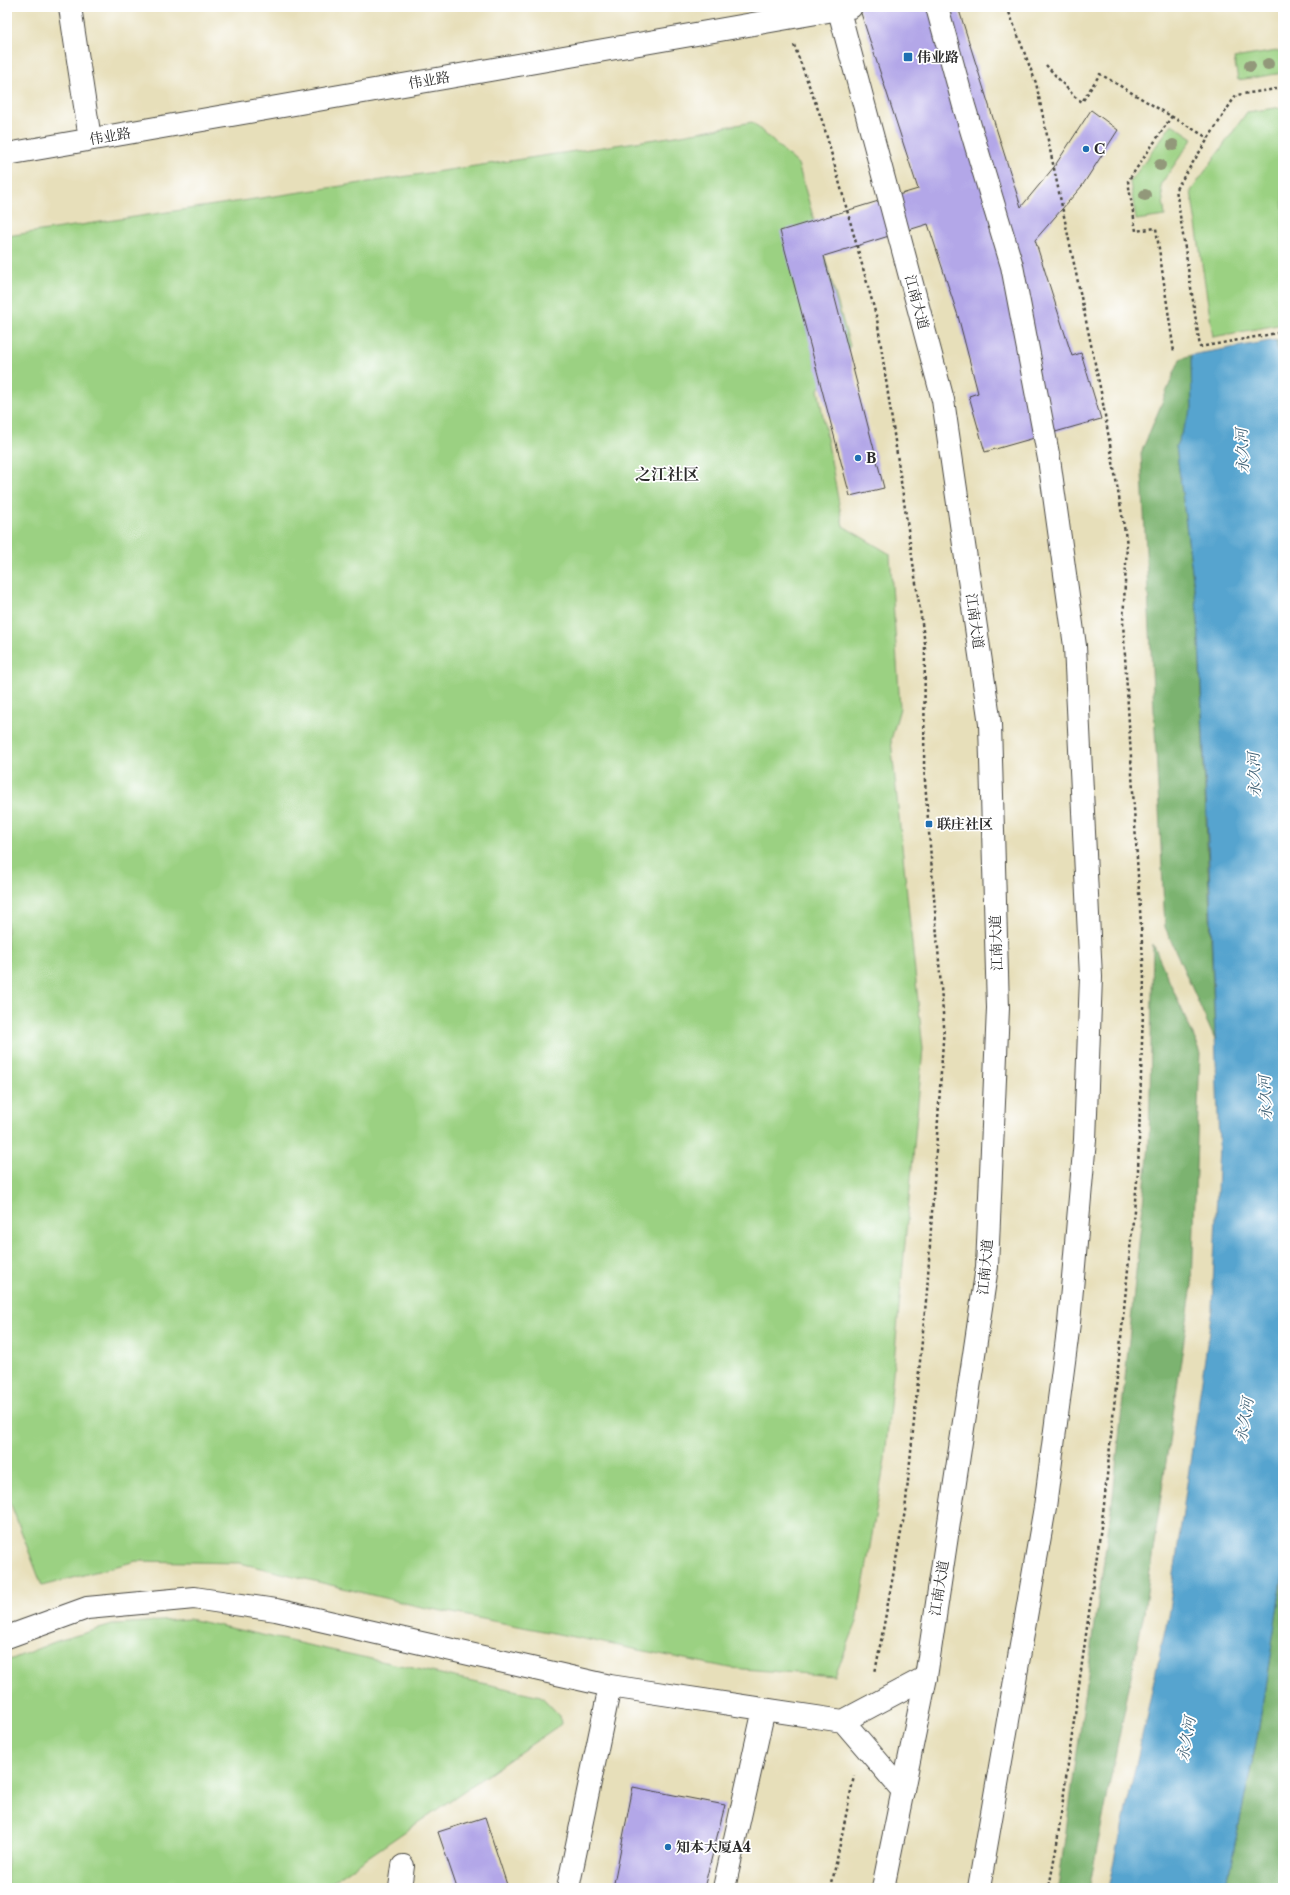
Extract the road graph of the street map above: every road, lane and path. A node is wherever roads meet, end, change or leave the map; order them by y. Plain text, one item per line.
1 (70, 7) edge
2 (937, 7) edge
3 (843, 8) edge
4 (784, 19) junction
5 (1046, 65) dead end
6 (1283, 88) edge
7 (1172, 116) junction
8 (1208, 138) junction
9 (90, 139) junction
10 (7, 154) edge
11 (1283, 332) edge
12 (1174, 352) dead end
13 (7, 1637) edge
14 (926, 1677) junction
15 (610, 1686) junction
16 (868, 1708) junction
17 (764, 1709) junction
18 (843, 1721) junction
19 (861, 1742) junction
20 (903, 1791) junction
21 (403, 1866) dead end
22 (400, 1888) edge
23 (568, 1888) edge
24 (724, 1888) edge
25 (831, 1888) edge
26 (883, 1888) edge
27 (979, 1888) edge

1 - 9 main road
2 - 27 main road
3 - 4 main road, 伟业路
3 - 14 main road, 江南大道
4 - 9 main road, 伟业路
4 - 16 path
5 - 7 path
6 - 8 path
7 - 8 path
7 - 12 path
8 - 11 path
9 - 10 main road, 伟业路
13 - 15 main road
14 - 16 main road
14 - 20 main road, 江南大道
15 - 17 main road
15 - 23 main road
16 - 18 main road
17 - 18 main road
17 - 24 main road
18 - 19 main road
19 - 20 main road
19 - 25 path
20 - 26 main road, 江南大道
21 - 22 main road

